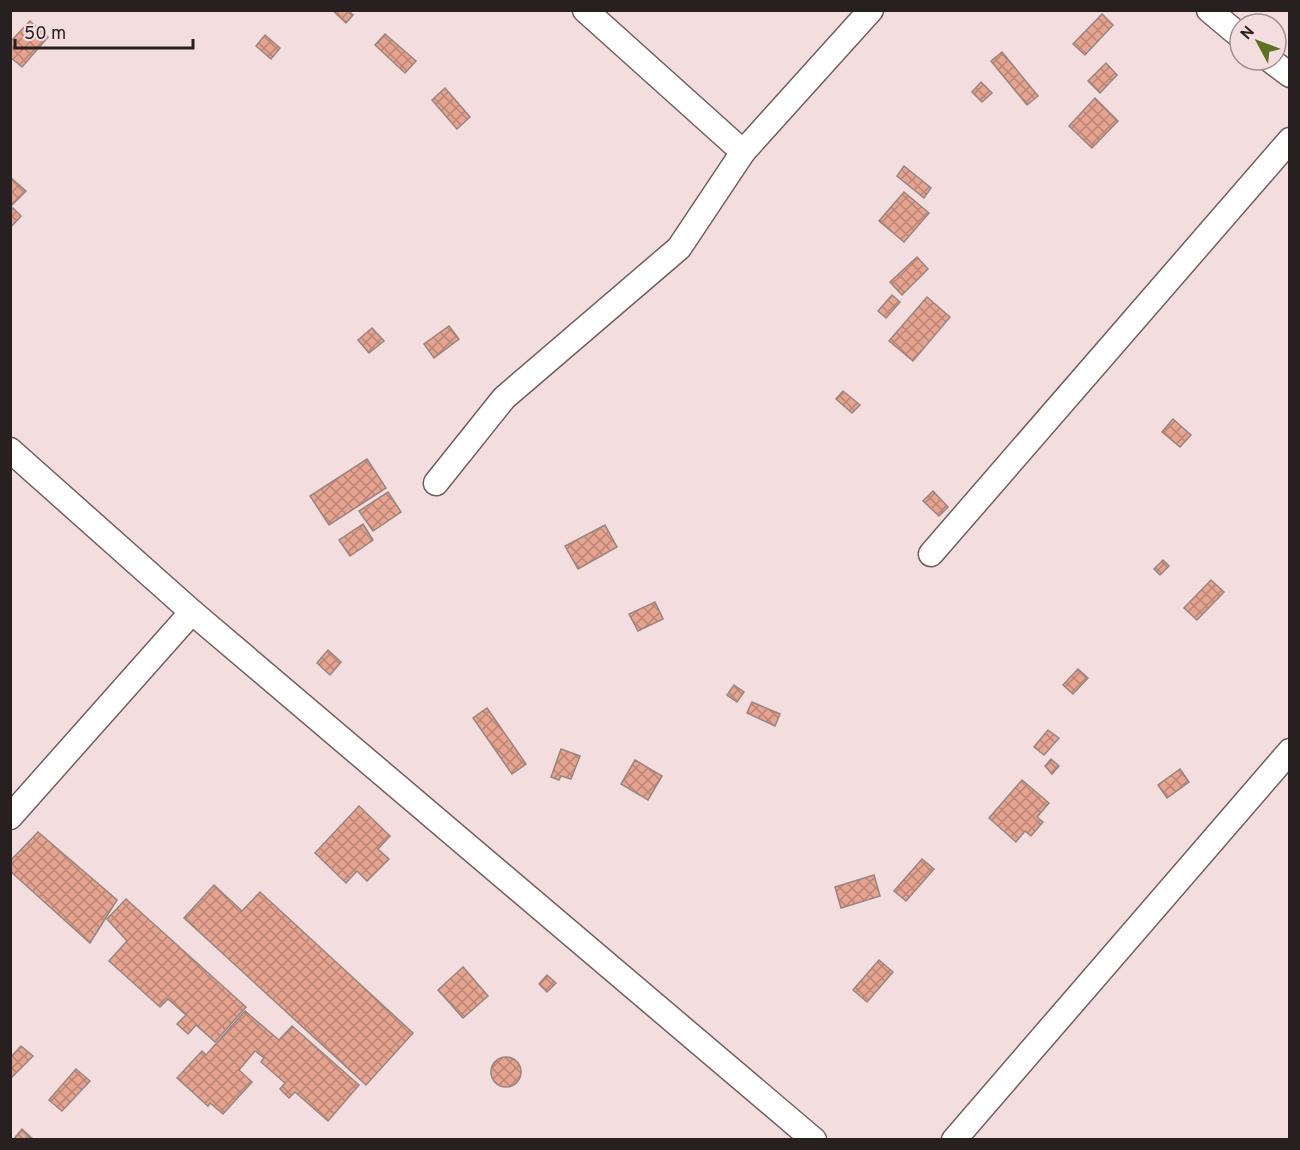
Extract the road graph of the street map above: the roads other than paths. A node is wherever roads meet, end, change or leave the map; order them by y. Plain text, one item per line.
1 (585, 10) edge
2 (871, 10) edge
3 (1209, 10) edge
4 (1228, 26) edge
5 (1290, 140) edge
6 (743, 152) junction
7 (10, 450) edge
8 (436, 483) dead end
9 (931, 554) dead end
10 (192, 612) junction
11 (1290, 751) edge
12 (10, 817) edge
13 (814, 1140) edge
14 (954, 1140) edge

1 - 6 street
2 - 6 street
3 - 4 street
5 - 9 street
6 - 8 street
7 - 10 street
10 - 12 street
10 - 13 street
11 - 14 street

